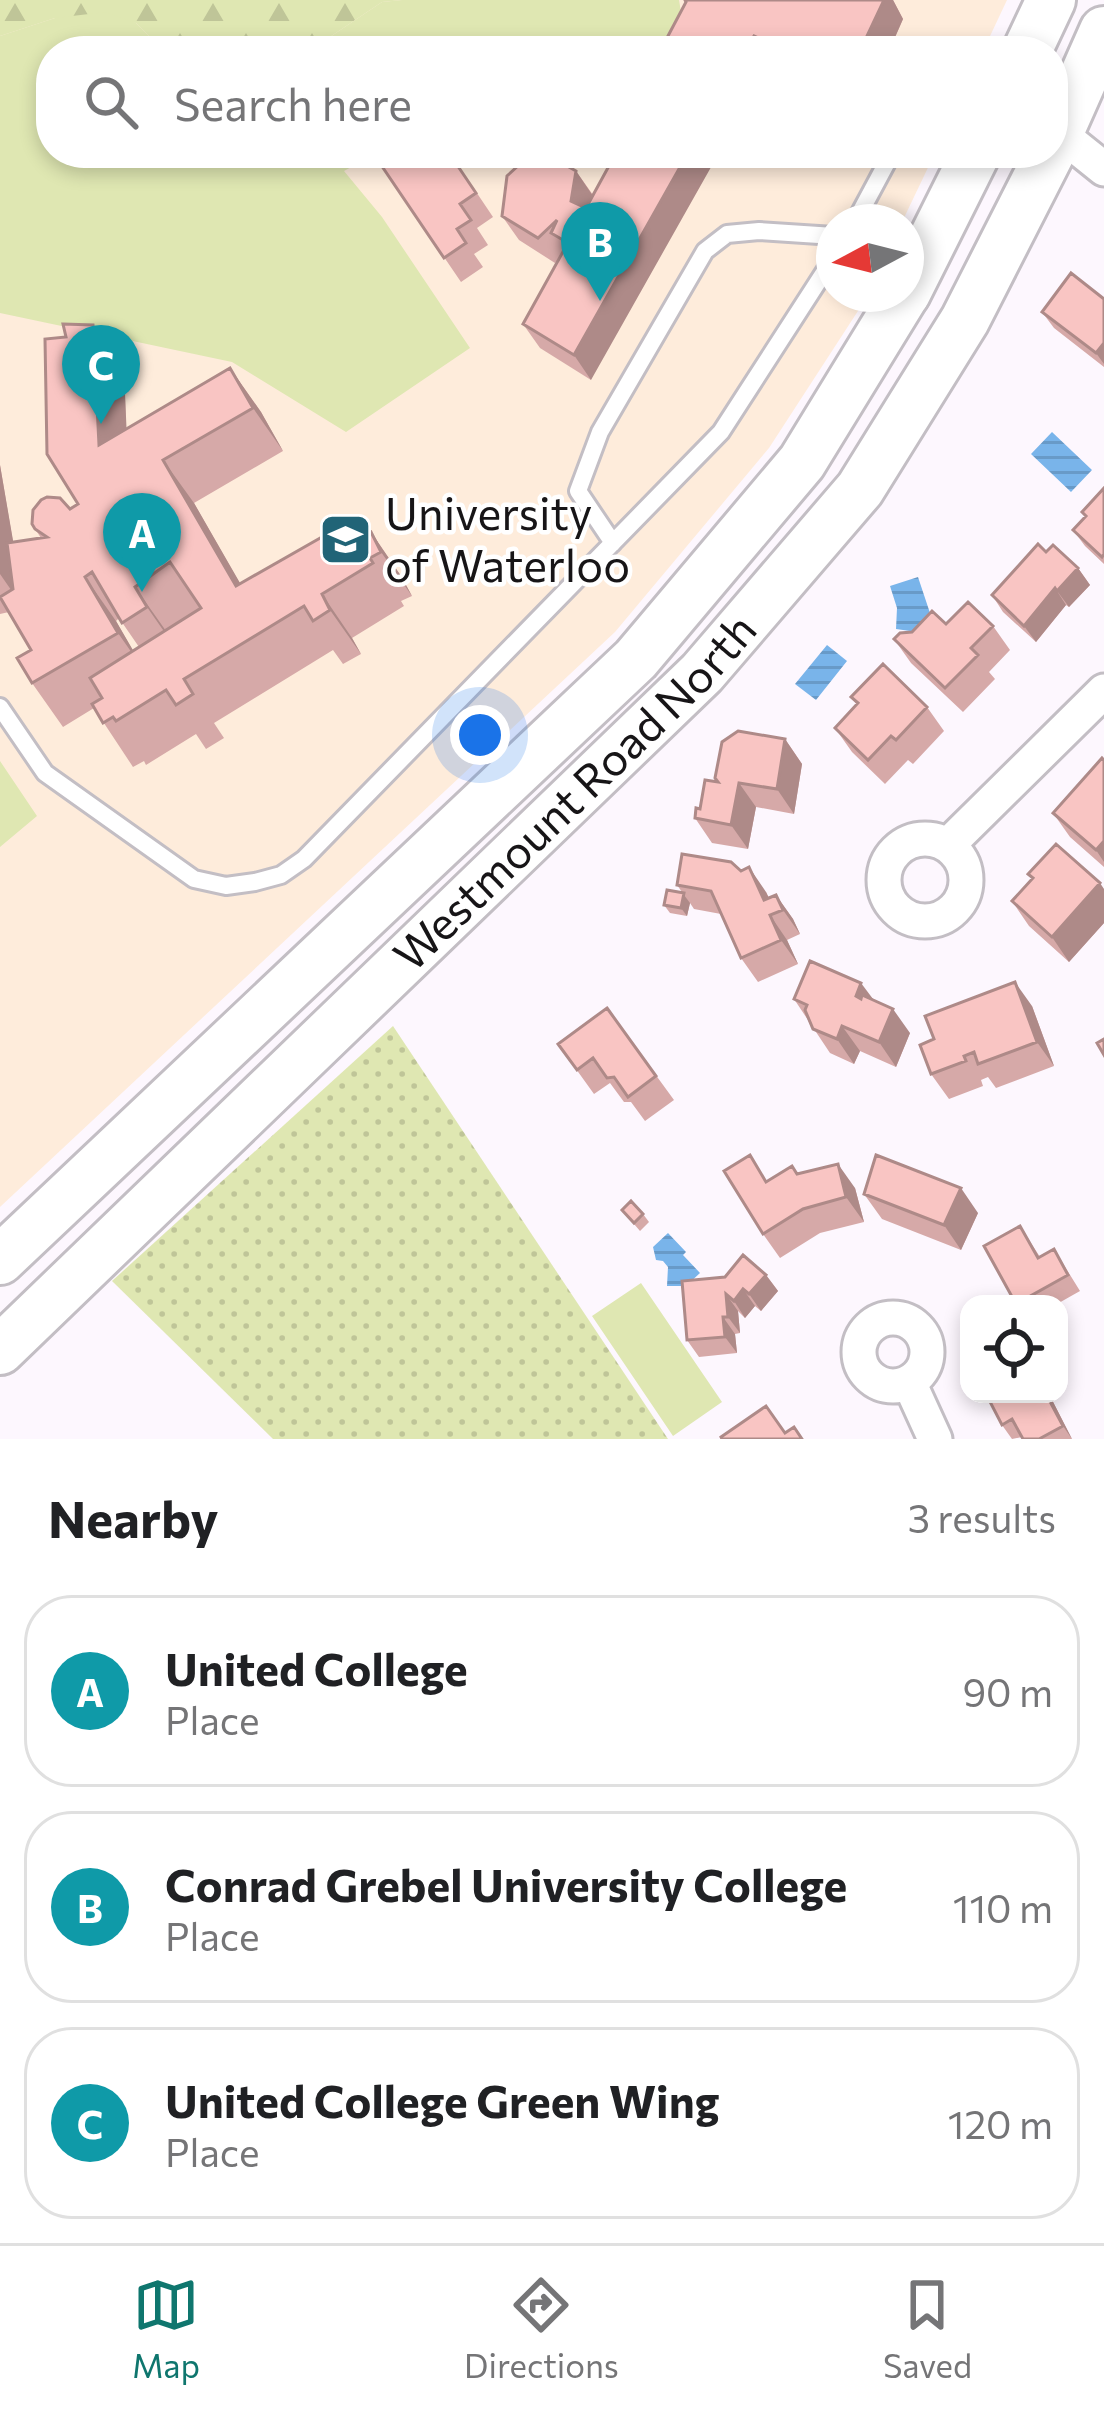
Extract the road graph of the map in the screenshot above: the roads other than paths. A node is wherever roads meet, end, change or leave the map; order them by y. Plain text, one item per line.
1 (1051, 0) edge
2 (1104, 31) edge
3 (1034, 36) edge
4 (1068, 109) edge
5 (1068, 148) edge
6 (884, 168) edge
7 (968, 168) edge
8 (1040, 168) edge
9 (1104, 169) edge
10 (865, 204) edge
11 (816, 235) edge
12 (924, 257) edge
13 (816, 285) edge
14 (894, 312) edge
15 (613, 543) junction
16 (1104, 691) edge
17 (0, 707) edge
18 (948, 845) dead end
19 (0, 1260) edge
20 (0, 1350) edge
21 (909, 1382) dead end
22 (935, 1439) edge

1 - 3 main road
2 - 4 main road, Westmount Road North
5 - 9 street
6 - 10 lane
7 - 12 main road, Westmount Road North
8 - 20 main road, Westmount Road North
11 - 15 lane
13 - 15 lane
14 - 19 main road, Westmount Road North
15 - 17 lane
16 - 18 street
21 - 22 street

